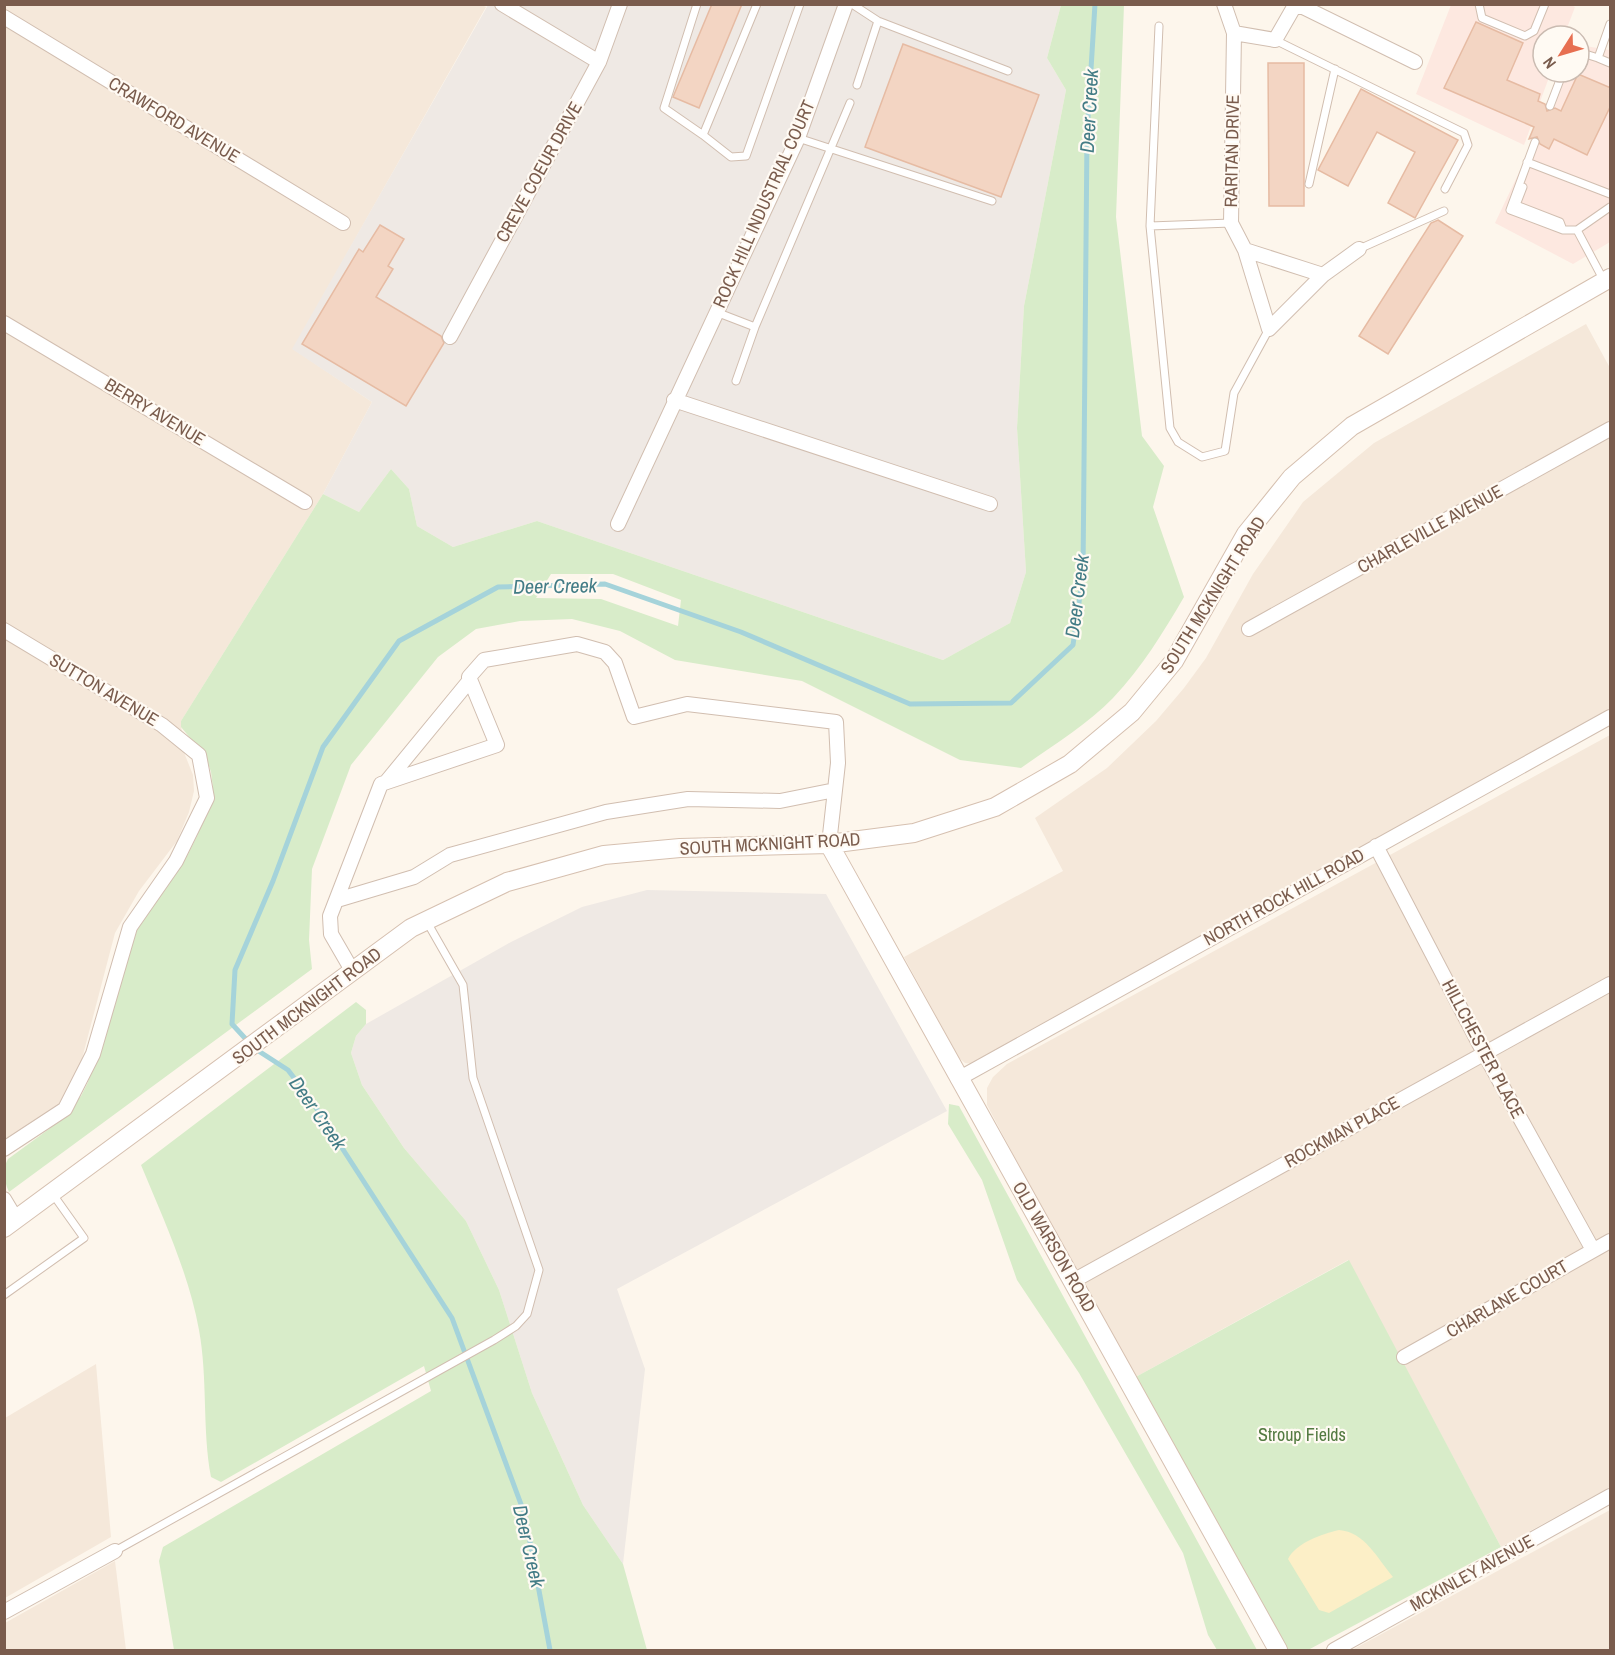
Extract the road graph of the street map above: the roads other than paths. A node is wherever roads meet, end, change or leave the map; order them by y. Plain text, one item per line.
1 (502, 4) edge
2 (620, 4) edge
3 (697, 4) edge
4 (757, 4) edge
5 (800, 4) edge
6 (846, 4) edge
7 (852, 4) edge
8 (1224, 4) edge
9 (1479, 4) edge
10 (1545, 4) edge
11 (4, 17) edge
12 (878, 21) junction
13 (1611, 24) edge
14 (1159, 26) dead end
15 (1234, 33) junction
16 (1275, 40) junction
17 (1591, 56) edge
18 (1598, 58) junction
19 (599, 62) junction
20 (1415, 62) dead end
21 (1611, 63) edge
22 (1335, 69) junction
23 (1008, 71) dead end
24 (1558, 84) edge
25 (857, 85) dead end
26 (850, 103) dead end
27 (1550, 106) dead end
28 (703, 135) junction
29 (798, 138) junction
30 (1535, 142) dead end
31 (830, 150) junction
32 (1527, 162) junction
33 (1611, 183) edge
34 (1309, 184) dead end
35 (1445, 189) dead end
36 (1608, 192) edge
37 (992, 201) dead end
38 (1611, 207) edge
39 (1444, 211) dead end
40 (343, 223) dead end
41 (1231, 223) junction
42 (1150, 226) junction
43 (1577, 230) junction
44 (1359, 249) joint
45 (1245, 250) junction
46 (1323, 275) junction
47 (1608, 284) edge
48 (716, 312) junction
49 (4, 323) edge
50 (755, 327) junction
51 (1269, 329) junction
52 (450, 337) dead end
53 (736, 381) dead end
54 (674, 400) junction
55 (1611, 429) edge
56 (305, 502) dead end
57 (990, 504) dead end
58 (618, 524) dead end
59 (1249, 629) dead end
60 (4, 630) edge
61 (470, 680) junction
62 (1611, 717) edge
63 (385, 783) junction
64 (835, 790) junction
65 (829, 844) junction
66 (1376, 846) junction
67 (337, 900) junction
68 (426, 921) junction
69 (353, 972) junction
70 (1611, 984) edge
71 (1484, 1053) junction
72 (958, 1079) junction
73 (4, 1149) edge
74 (52, 1193) junction
75 (4, 1199) edge
76 (10, 1223) edge
77 (1611, 1241) edge
78 (1593, 1250) junction
79 (1073, 1281) junction
80 (4, 1295) edge
81 (1404, 1357) dead end
82 (1611, 1496) edge
83 (115, 1551) joint
84 (4, 1612) edge
85 (1278, 1650) edge
86 (1334, 1650) edge

1 - 19 street
2 - 19 street, CREVE COEUR DRIVE
3 - 28 lane
4 - 28 lane
5 - 28 lane
6 - 29 street, ROCK HILL INDUSTRIAL COURT
7 - 12 lane
8 - 15 street, RARITAN DRIVE
9 - 10 lane
11 - 40 street, CRAWFORD AVENUE
12 - 23 lane
12 - 25 lane
13 - 18 lane
14 - 42 lane
15 - 16 street
15 - 41 street, RARITAN DRIVE
16 - 20 street
16 - 22 lane
17 - 18 lane
18 - 21 lane
19 - 52 street, CREVE COEUR DRIVE
22 - 34 lane
22 - 35 lane
24 - 27 lane
26 - 31 lane
29 - 31 lane
29 - 48 street, ROCK HILL INDUSTRIAL COURT
30 - 32 lane
31 - 37 lane
31 - 50 lane
32 - 36 lane
32 - 43 lane
33 - 36 lane
38 - 43 lane
39 - 44 lane
41 - 42 lane
41 - 45 street, RARITAN DRIVE
42 - 51 lane
43 - 47 lane
44 - 46 street
45 - 46 street
45 - 51 street, RARITAN DRIVE
46 - 51 street
47 - 65 main road, SOUTH MCKNIGHT ROAD
48 - 50 lane
48 - 54 street, ROCK HILL INDUSTRIAL COURT
49 - 56 street, BERRY AVENUE
50 - 53 lane
54 - 57 street
54 - 58 street, ROCK HILL INDUSTRIAL COURT
55 - 59 street, CHARLEVILLE AVENUE
60 - 73 street, SUTTON AVENUE
61 - 63 street
61 - 63 street
61 - 64 street
62 - 66 street, NORTH ROCK HILL ROAD
63 - 67 street
64 - 65 street
64 - 67 street
65 - 68 main road, SOUTH MCKNIGHT ROAD
65 - 72 main road, OLD WARSON ROAD
66 - 71 street, HILLCHESTER PLACE
66 - 72 street, NORTH ROCK HILL ROAD
67 - 69 street
68 - 69 main road, SOUTH MCKNIGHT ROAD
68 - 83 lane
69 - 74 main road, SOUTH MCKNIGHT ROAD
70 - 71 street, ROCKMAN PLACE
71 - 78 street, HILLCHESTER PLACE
71 - 79 street, ROCKMAN PLACE
72 - 79 main road, OLD WARSON ROAD
74 - 76 main road, SOUTH MCKNIGHT ROAD
74 - 80 lane
75 - 76 street
77 - 78 street, CHARLANE COURT
78 - 81 street, CHARLANE COURT
79 - 85 main road, OLD WARSON ROAD
82 - 86 street, MCKINLEY AVENUE
83 - 84 street

